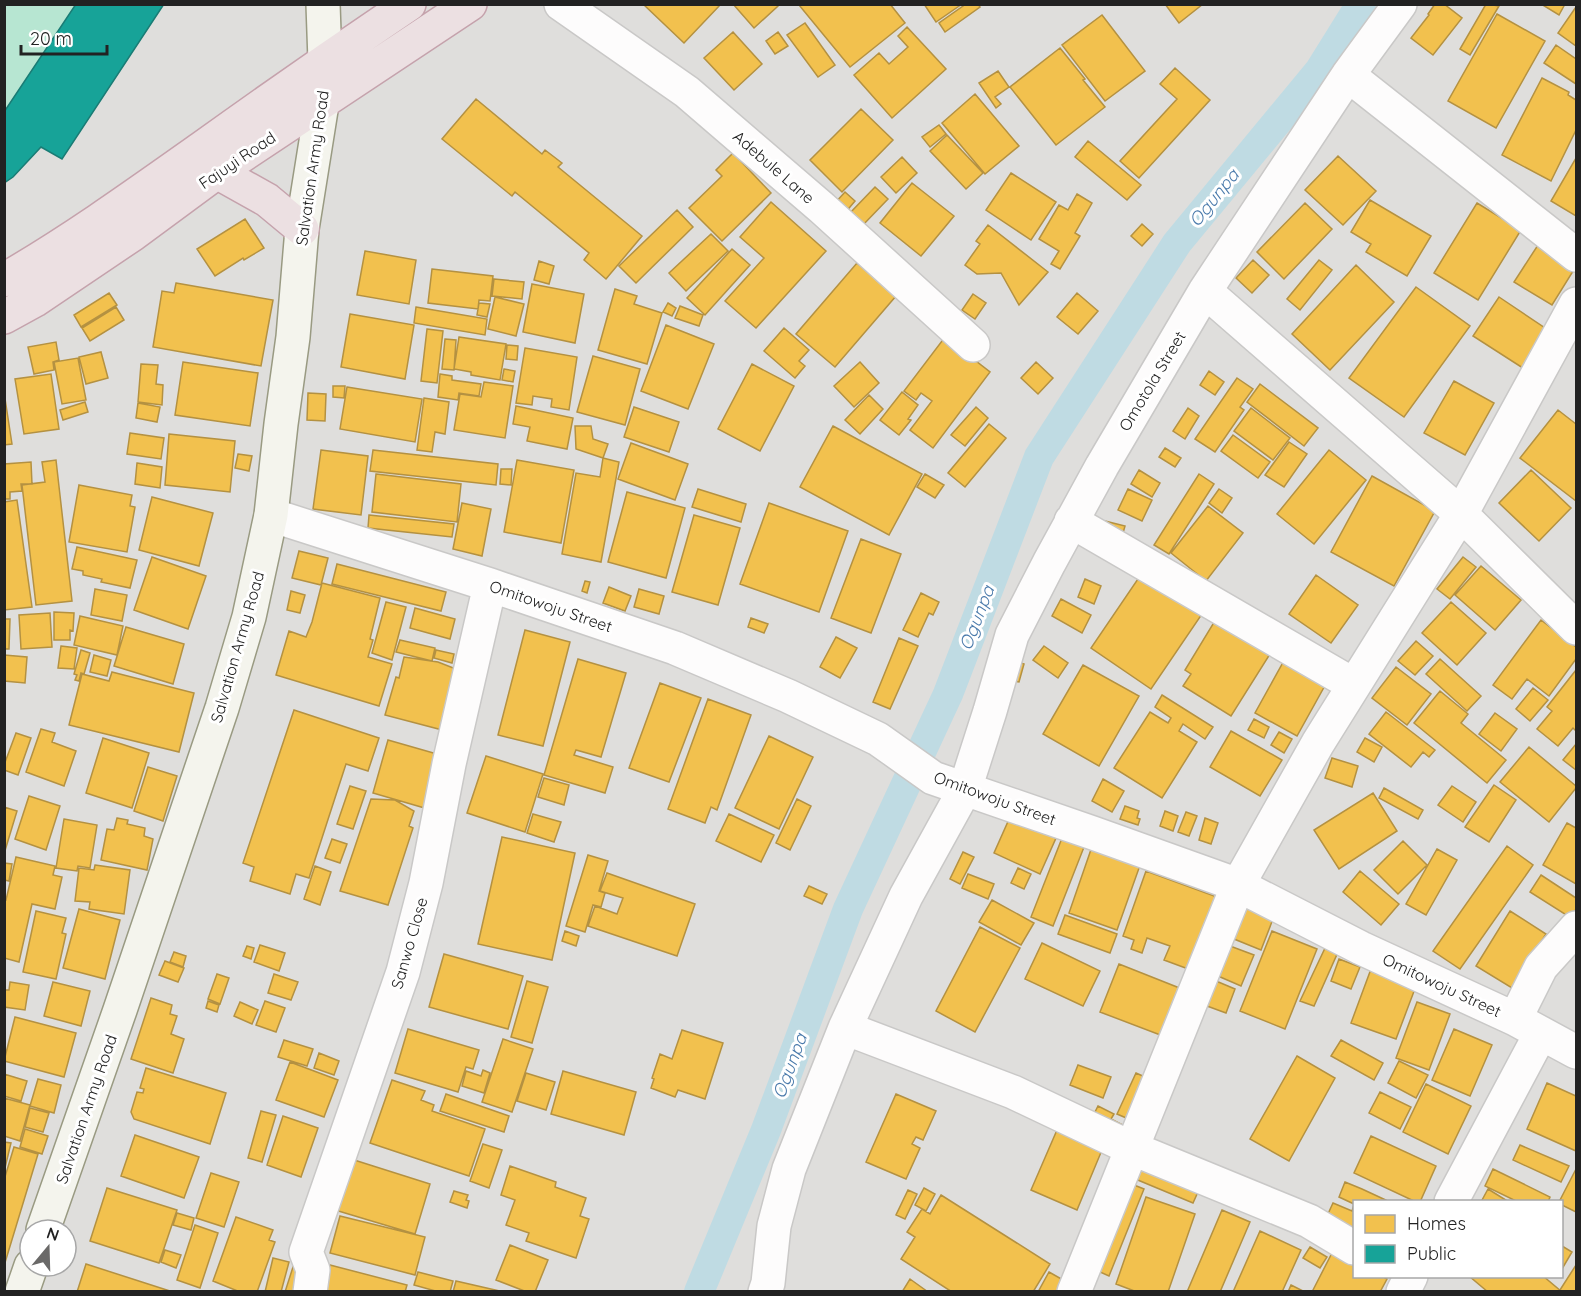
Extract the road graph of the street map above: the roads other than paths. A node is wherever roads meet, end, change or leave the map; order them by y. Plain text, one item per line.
1 (323, 4) edge
2 (409, 4) edge
3 (470, 4) edge
4 (561, 4) edge
5 (1400, 4) edge
6 (325, 61) junction
7 (1348, 75) junction
8 (322, 104) junction
9 (217, 172) junction
10 (302, 229) junction
11 (1576, 255) edge
12 (4, 280) edge
13 (1205, 291) junction
14 (1576, 304) edge
15 (4, 317) edge
16 (973, 345) dead end
17 (1461, 514) junction
18 (271, 515) junction
19 (1071, 521) junction
20 (490, 585) junction
21 (1576, 628) edge
22 (1354, 686) junction
23 (964, 789) junction
24 (1238, 885) junction
25 (1576, 928) edge
26 (1528, 1026) junction
27 (845, 1028) junction
28 (1576, 1052) edge
29 (1131, 1148) junction
30 (1452, 1200) edge
31 (47, 1218) edge
32 (1353, 1247) edge
33 (4, 1289) edge
34 (12, 1292) edge
35 (310, 1292) edge
36 (765, 1292) edge
37 (1074, 1292) edge

1 - 6 main road, Salvation Army Road
2 - 6 highway, Fajuyi Road
3 - 8 highway, Fajuyi Road
4 - 16 street, Adebule Lane
5 - 7 street, Omotola Street
6 - 8 main road, Salvation Army Road
6 - 12 highway, Fajuyi Road
7 - 11 street
7 - 13 street, Omotola Street
8 - 9 highway, Fajuyi Road
8 - 10 main road, Salvation Army Road
9 - 10 highway
9 - 15 highway, Fajuyi Road
10 - 18 main road, Salvation Army Road
13 - 17 street
13 - 19 street, Omotola Street
14 - 17 street
17 - 21 street
17 - 22 street
18 - 20 street, Omitowoju Street
18 - 31 main road, Salvation Army Road
19 - 22 street
19 - 23 street, Omotola Street
20 - 23 street, Omitowoju Street
20 - 35 street, Sanwo Close
22 - 24 street
23 - 24 street, Omitowoju Street
23 - 27 street, Omotola Street
24 - 26 street, Omitowoju Street
24 - 29 street
25 - 26 street
26 - 28 street, Omitowoju Street
26 - 30 street
27 - 29 street
27 - 36 street, Omotola Street
29 - 32 street
29 - 37 street
33 - 34 street

